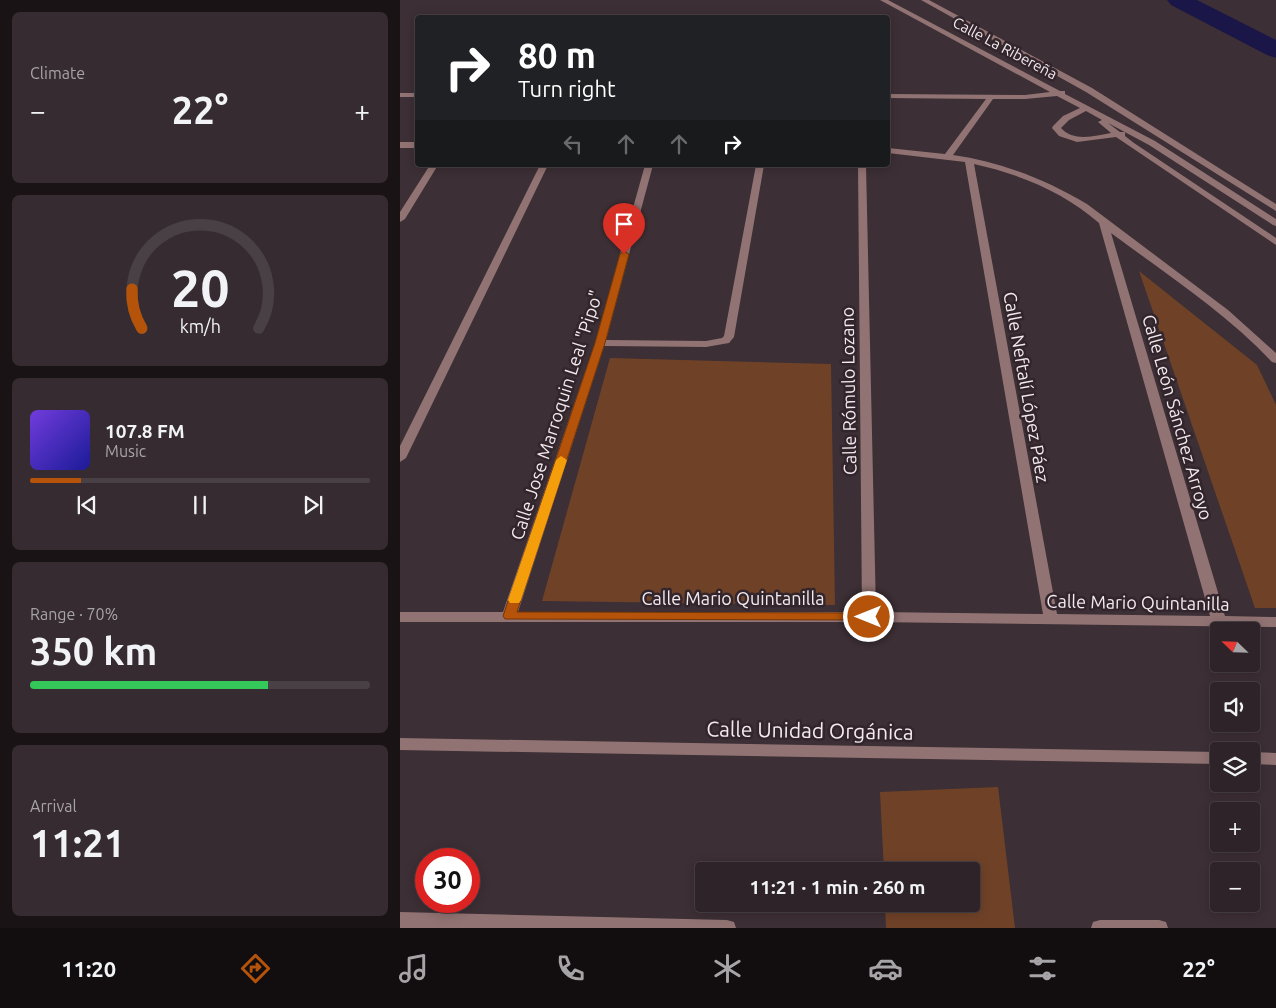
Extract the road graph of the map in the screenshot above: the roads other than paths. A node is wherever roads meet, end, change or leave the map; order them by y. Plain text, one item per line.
1 (903, 0) edge
2 (924, 0) edge
3 (886, 1) edge
4 (1089, 90) junction
5 (1061, 93) junction
6 (400, 95) edge
7 (415, 95) edge
8 (890, 96) edge
9 (991, 97) junction
10 (1085, 108) junction
11 (1099, 115) junction
12 (1134, 132) junction
13 (1118, 135) junction
14 (400, 145) edge
15 (415, 145) edge
16 (890, 151) edge
17 (948, 156) junction
18 (969, 160) junction
19 (433, 167) edge
20 (543, 167) edge
21 (647, 167) edge
22 (760, 167) edge
23 (862, 167) edge
24 (1223, 207) junction
25 (1276, 208) edge
26 (1265, 216) junction
27 (400, 219) edge
28 (1104, 222) junction
29 (1276, 223) edge
30 (1276, 242) edge
31 (600, 343) junction
32 (1276, 360) edge
33 (400, 458) edge
34 (509, 616) junction
35 (400, 617) edge
36 (869, 617) junction
37 (1051, 620) junction
38 (1219, 622) joint
39 (1260, 622) edge
40 (1276, 622) edge
41 (400, 744) edge
42 (1210, 758) edge
43 (1260, 758) edge
44 (1276, 759) edge
45 (400, 920) edge
46 (727, 928) edge
47 (1100, 928) edge
48 (1158, 928) edge

1 - 3 street
2 - 4 street, Calle La Ribereña
3 - 5 street, Calle La Ribereña
4 - 5 street
4 - 25 street, Calle La Ribereña
5 - 9 street
5 - 10 street, Calle La Ribereña
6 - 7 street
8 - 9 street
9 - 17 street
10 - 11 street, Calle La Ribereña
10 - 13 street
11 - 12 street, Calle La Ribereña
11 - 13 street
12 - 13 street
12 - 26 street, Calle La Ribereña
13 - 24 street
14 - 15 street
16 - 17 street
17 - 18 street
18 - 28 street
18 - 37 street, Calle Neftalí López Páez
19 - 27 street
20 - 33 street
21 - 31 street, Calle Jose Marroquin Leal "Pipo"
22 - 31 street
23 - 36 street, Calle Rómulo Lozano
24 - 26 street
24 - 30 street
26 - 29 street, Calle La Ribereña
28 - 32 street
28 - 38 street, Calle León Sánchez Arroyo
31 - 34 street, Calle Jose Marroquin Leal "Pipo"
34 - 35 street, Calle Mario Quintanilla
34 - 36 street, Calle Mario Quintanilla
36 - 37 street, Calle Mario Quintanilla
37 - 38 street, Calle Mario Quintanilla
39 - 40 street, Calle Mario Quintanilla
41 - 42 street, Calle Unidad Orgánica
43 - 44 street
45 - 46 street
47 - 48 street

